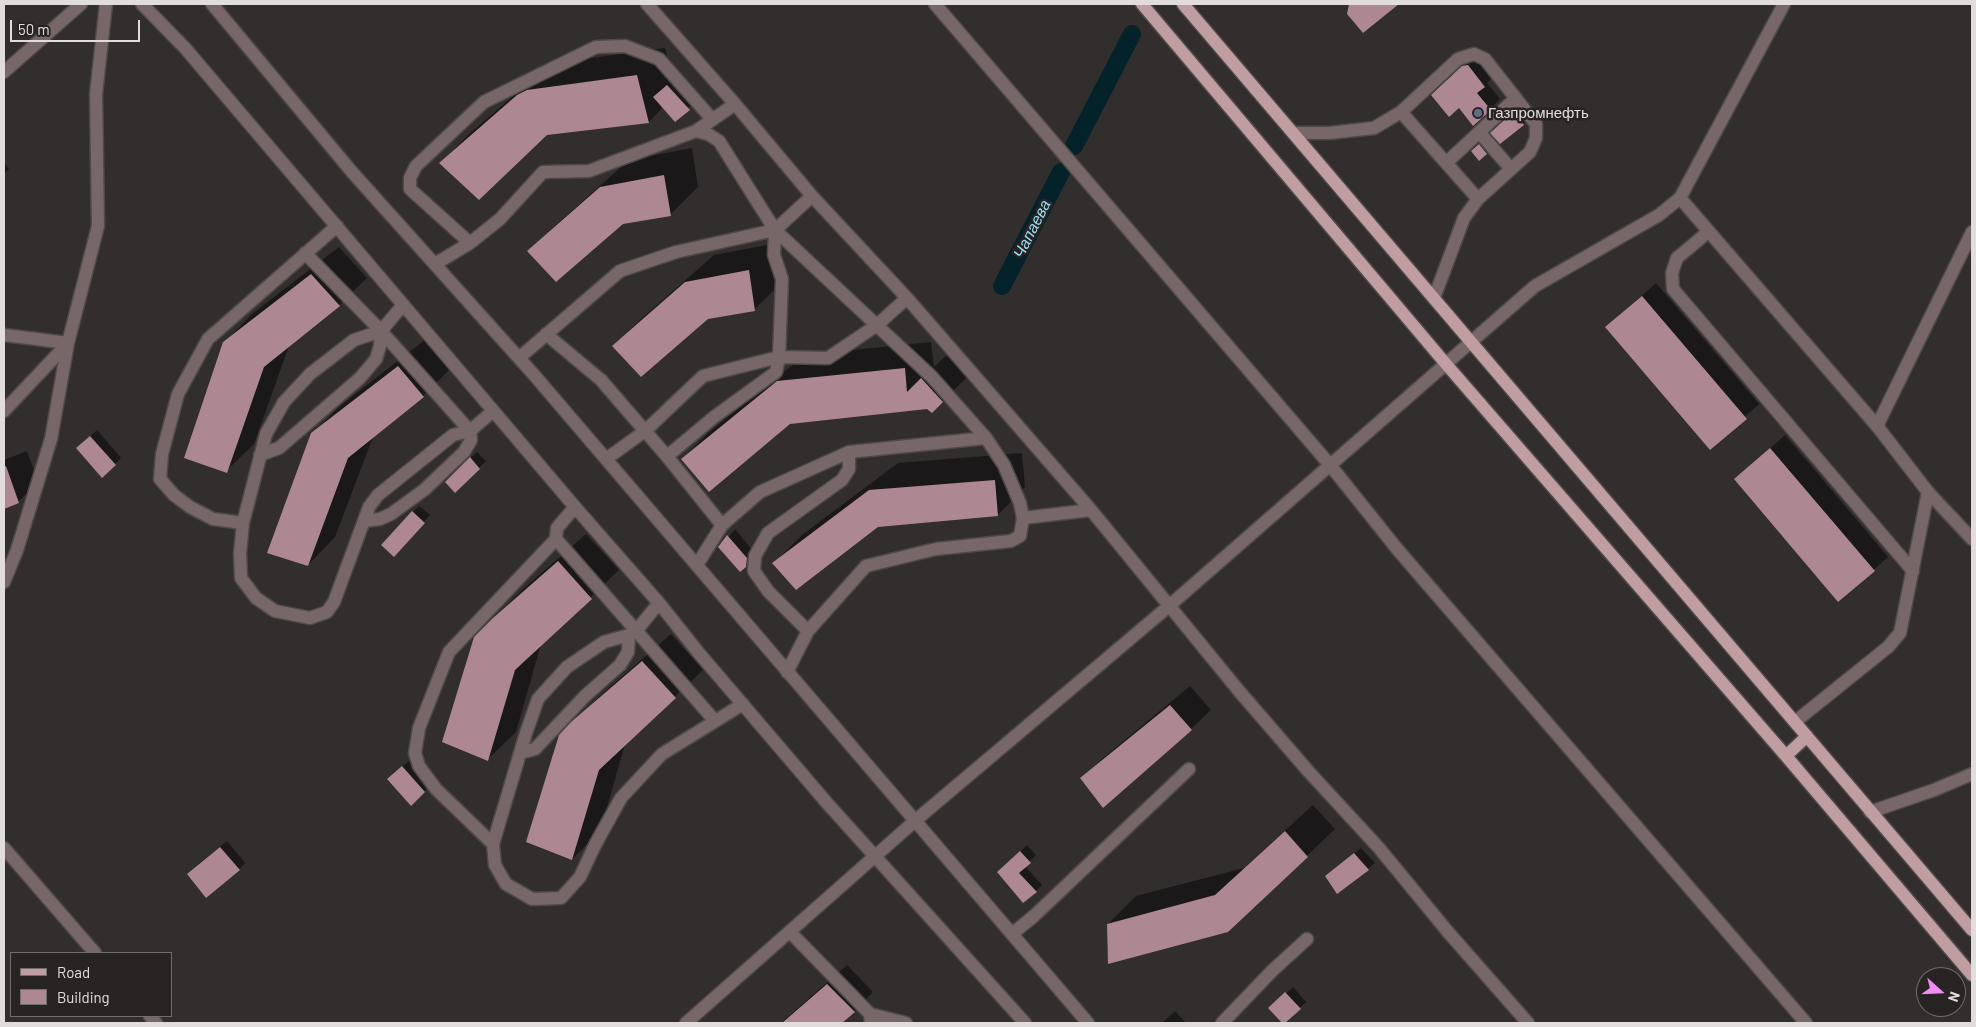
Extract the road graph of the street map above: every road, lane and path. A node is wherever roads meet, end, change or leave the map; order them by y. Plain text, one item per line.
1 (81, 4) edge
2 (106, 4) edge
3 (142, 4) edge
4 (212, 4) edge
5 (647, 4) edge
6 (935, 4) edge
7 (1142, 4) edge
8 (1183, 4) edge
9 (1784, 4) edge
10 (4, 72) edge
11 (1516, 98) junction
12 (735, 104) junction
13 (1401, 112) junction
14 (712, 120) junction
15 (696, 131) junction
16 (1479, 132) junction
17 (1293, 133) junction
18 (1446, 163) junction
19 (1511, 169) junction
20 (812, 196) junction
21 (1680, 198) junction
22 (1478, 199) junction
23 (336, 226) junction
24 (775, 230) junction
25 (1708, 232) junction
26 (1972, 232) edge
27 (470, 243) junction
28 (305, 253) junction
29 (435, 264) junction
30 (907, 298) junction
31 (1434, 298) junction
32 (403, 305) junction
33 (876, 325) junction
34 (381, 331) junction
35 (546, 334) junction
36 (4, 335) edge
37 (1471, 341) junction
38 (68, 344) junction
39 (779, 357) junction
40 (519, 358) junction
41 (1446, 364) junction
42 (4, 411) edge
43 (493, 411) junction
44 (1876, 426) junction
45 (470, 430) junction
46 (645, 431) junction
47 (986, 438) junction
48 (849, 452) junction
49 (665, 454) junction
50 (260, 455) junction
51 (606, 459) junction
52 (1330, 465) junction
53 (1928, 492) junction
54 (575, 506) junction
55 (1091, 510) junction
56 (1023, 518) junction
57 (364, 521) junction
58 (243, 523) junction
59 (722, 525) junction
60 (1972, 539) edge
61 (556, 540) junction
62 (697, 565) junction
63 (1913, 571) junction
64 (4, 582) edge
65 (660, 603) junction
66 (1169, 606) junction
67 (808, 631) junction
68 (633, 633) junction
69 (787, 672) junction
70 (743, 704) junction
71 (715, 721) junction
72 (1796, 721) junction
73 (1807, 736) junction
74 (520, 753) junction
75 (1786, 756) junction
76 (1188, 769) dead end
77 (1972, 774) edge
78 (1870, 812) junction
79 (916, 820) junction
80 (493, 844) junction
81 (4, 848) edge
82 (876, 856) junction
83 (1972, 930) edge
84 (790, 932) junction
85 (1012, 934) junction
86 (1307, 939) dead end
87 (94, 952) edge
88 (1972, 975) edge
89 (871, 1018) edge
90 (686, 1023) edge
91 (906, 1023) edge
92 (1025, 1023) edge
93 (1088, 1023) edge
94 (1222, 1023) edge
95 (1528, 1023) edge
96 (1806, 1023) edge

1 - 10 street
2 - 38 street
3 - 23 street
4 - 29 street
5 - 12 street
6 - 52 street
7 - 41 main road
8 - 17 main road
9 - 21 street
11 - 13 street
11 - 16 street
11 - 19 street
12 - 14 street
12 - 20 street
13 - 17 street
13 - 18 street
14 - 15 street
14 - 27 street
15 - 24 street
15 - 27 street
16 - 18 street
16 - 19 street
17 - 31 main road
18 - 22 street
19 - 22 street
20 - 24 street
20 - 30 street
21 - 25 street
21 - 37 street
22 - 31 street
23 - 28 street
23 - 32 street
24 - 33 street
24 - 35 street
24 - 39 street
25 - 44 street
25 - 63 street
26 - 44 street
27 - 29 street
28 - 34 street
28 - 58 street
29 - 40 street
30 - 33 street
30 - 55 street
31 - 37 main road
32 - 34 street
32 - 43 street
33 - 39 street
33 - 47 street
34 - 45 street
34 - 50 street
34 - 50 street
35 - 40 street
35 - 46 street
36 - 38 street
37 - 41 street
37 - 72 main road
38 - 42 street
38 - 64 street
39 - 46 street
39 - 49 street
40 - 51 street
41 - 52 street
41 - 75 main road
43 - 45 street
43 - 54 street
44 - 53 street
45 - 57 street
45 - 57 street
46 - 49 street
46 - 51 street
47 - 48 street
47 - 56 street
48 - 59 street
48 - 67 street
49 - 59 street
50 - 58 street
51 - 62 street
52 - 66 street
52 - 96 street
53 - 60 street
53 - 63 street
54 - 61 street
54 - 65 street
55 - 56 street
55 - 66 street
56 - 67 street
57 - 58 street
59 - 62 street
61 - 68 street
61 - 80 street
62 - 69 street
63 - 72 street
65 - 68 street
65 - 70 street
66 - 79 street
66 - 95 street
67 - 69 street
68 - 71 street
68 - 74 street
68 - 74 street
69 - 79 street
70 - 71 street
70 - 82 street
71 - 80 street
72 - 73 main road
73 - 75 main road
73 - 78 main road
74 - 80 street
75 - 88 main road
76 - 85 street
77 - 78 street
78 - 83 main road
79 - 82 street
79 - 85 street
81 - 87 street
82 - 84 street
82 - 92 street
84 - 89 street
84 - 90 street
85 - 93 street
86 - 94 street
89 - 91 street

